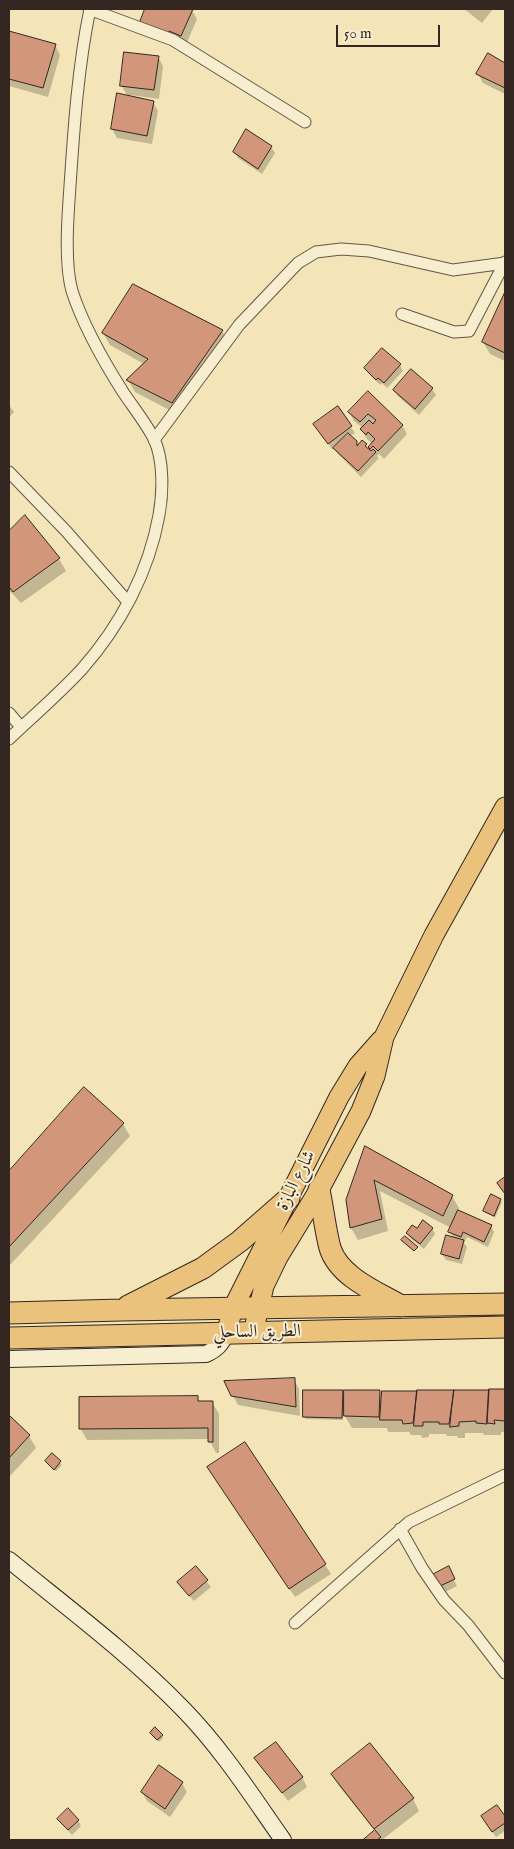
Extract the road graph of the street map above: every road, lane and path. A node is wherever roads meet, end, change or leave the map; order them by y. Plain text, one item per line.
1 (89, 9) edge
2 (305, 122) dead end
3 (505, 262) edge
4 (402, 314) dead end
5 (154, 440) junction
6 (9, 472) edge
7 (128, 602) junction
8 (9, 713) edge
9 (22, 727) junction
10 (9, 739) edge
11 (505, 807) edge
12 (384, 1037) junction
13 (319, 1190) junction
14 (288, 1198) junction
15 (505, 1304) edge
16 (402, 1306) junction
17 (233, 1308) junction
18 (258, 1308) junction
19 (121, 1310) junction
20 (9, 1313) edge
21 (505, 1327) edge
22 (253, 1333) junction
23 (226, 1334) junction
24 (9, 1338) edge
25 (9, 1359) edge
26 (505, 1475) edge
27 (400, 1529) junction
28 (9, 1560) edge
29 (295, 1623) dead end
30 (505, 1673) edge
31 (283, 1840) edge

1 - 2 street
1 - 5 street
3 - 4 street
3 - 5 street
5 - 7 street
6 - 7 street
7 - 9 street
8 - 9 street
9 - 10 street
11 - 12 main road, شارع البازة
12 - 13 main road, شارع البازة
12 - 14 main road, شارع البازة
13 - 16 highway
13 - 18 main road, شارع البازة
14 - 17 main road, شارع البازة
14 - 19 highway
15 - 16 highway, الطريق الساحلي
16 - 18 highway, الطريق الساحلي
17 - 18 highway, الطريق الساحلي
17 - 19 highway, الطريق الساحلي
17 - 23 main road, شارع البازة
18 - 22 main road, شارع البازة
19 - 20 highway, الطريق الساحلي
21 - 22 highway, الطريق الساحلي
22 - 23 highway, الطريق الساحلي
23 - 24 highway, الطريق الساحلي
23 - 25 street
26 - 27 street
27 - 29 street
27 - 30 street
28 - 31 street

